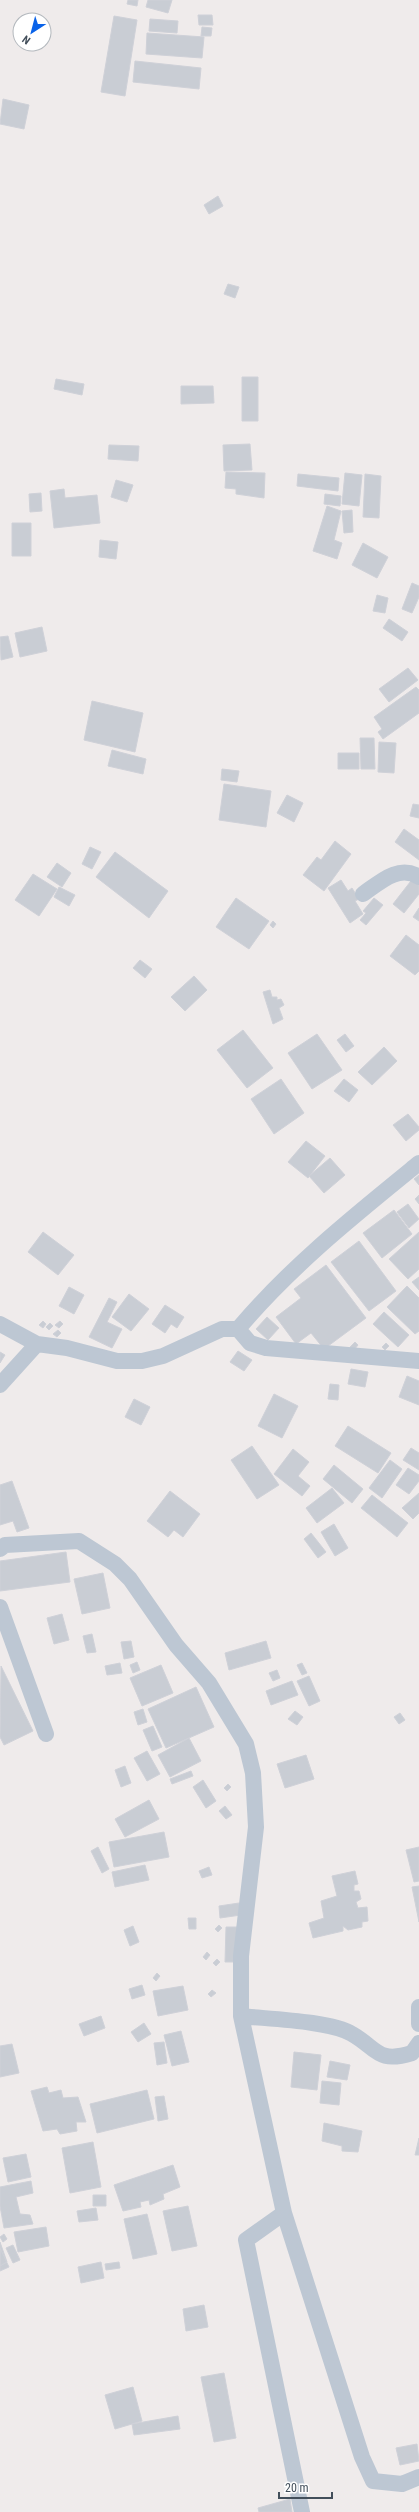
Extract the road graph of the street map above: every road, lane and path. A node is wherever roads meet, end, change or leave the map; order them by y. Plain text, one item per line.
1 (419, 877) edge
2 (363, 894) dead end
3 (419, 1163) edge
4 (0, 1324) edge
5 (238, 1329) junction
6 (37, 1344) junction
7 (419, 1361) edge
8 (0, 1385) edge
9 (0, 1550) edge
10 (0, 1607) edge
11 (46, 1734) dead end
12 (419, 2007) edge
13 (241, 2016) junction
14 (419, 2024) edge
15 (419, 2043) edge
16 (284, 2213) junction
17 (419, 2477) edge
18 (302, 2512) edge

1 - 2 street
3 - 5 street
4 - 6 street
5 - 6 street
5 - 7 street
6 - 8 street
9 - 13 street
10 - 11 street
12 - 14 street
13 - 15 street
13 - 16 street
16 - 17 street
16 - 18 street

